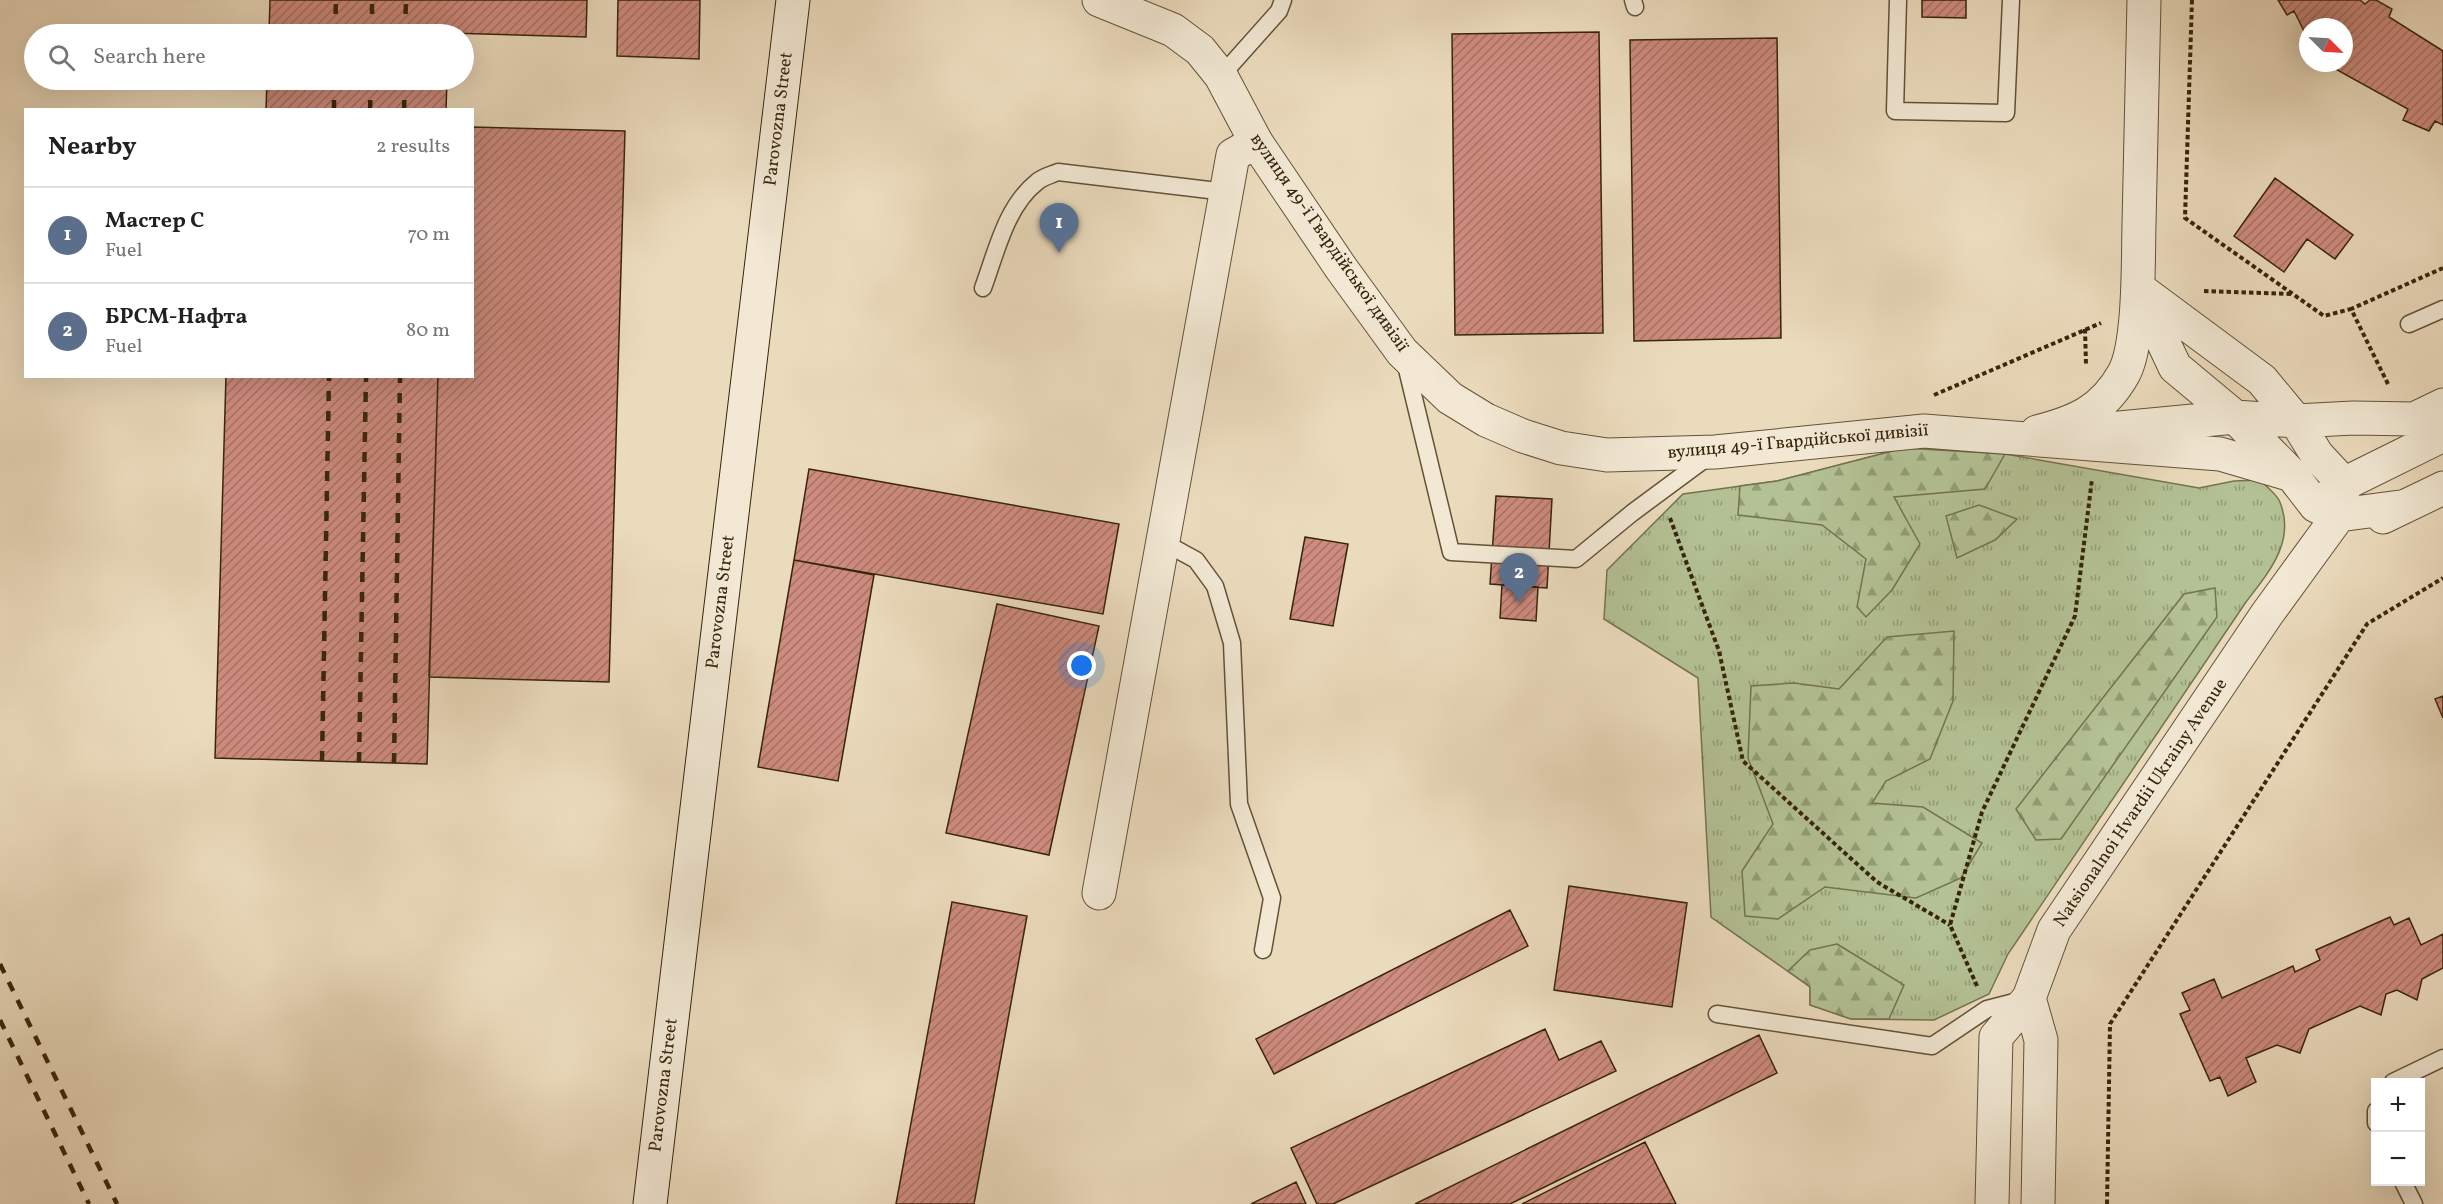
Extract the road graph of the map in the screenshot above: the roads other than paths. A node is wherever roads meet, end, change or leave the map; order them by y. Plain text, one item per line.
1 (793, 0) edge
2 (1099, 0) edge
3 (1283, 0) edge
4 (1898, 0) edge
5 (2011, 0) edge
6 (2144, 0) edge
7 (1221, 76) junction
8 (1256, 142) junction
9 (1226, 192) junction
10 (983, 288) dead end
11 (2143, 300) junction
12 (2443, 309) edge
13 (2409, 324) dead end
14 (1402, 352) junction
15 (2262, 380) junction
16 (2443, 405) edge
17 (2235, 417) junction
18 (2353, 418) junction
19 (2296, 421) junction
20 (2090, 428) junction
21 (2443, 435) edge
22 (2017, 437) junction
23 (1714, 452) junction
24 (2317, 455) junction
25 (2292, 475) junction
26 (2443, 489) edge
27 (2333, 502) junction
28 (2400, 507) junction
29 (1163, 542) junction
30 (2267, 614) junction
31 (1099, 893) dead end
32 (1263, 950) dead end
33 (2029, 998) junction
34 (1717, 1014) dead end
35 (2443, 1058) edge
36 (2403, 1078) edge
37 (2405, 1186) edge
38 (650, 1204) edge
39 (1992, 1204) edge
40 (2038, 1204) edge
41 (2414, 1204) edge

1 - 38 street, Parovozna Street
2 - 7 street, вулиця 49-ї Гвардійської дивізії
3 - 7 lane
4 - 5 lane
6 - 11 street
7 - 8 street, вулиця 49-ї Гвардійської дивізії
8 - 9 street
8 - 14 street, вулиця 49-ї Гвардійської дивізії
9 - 10 lane
9 - 29 street
11 - 15 street
11 - 17 street
11 - 20 street
12 - 13 lane
14 - 23 street, вулиця 49-ї Гвардійської дивізії
14 - 23 lane
15 - 18 street
15 - 19 street
16 - 18 street
17 - 19 street
17 - 22 street
17 - 24 street
17 - 25 street
18 - 19 street
19 - 24 street
20 - 22 street
20 - 25 street
21 - 27 street
22 - 23 street, вулиця 49-ї Гвардійської дивізії
24 - 27 street
25 - 27 street
26 - 28 street
27 - 28 street
27 - 30 street
28 - 30 street
29 - 31 street
29 - 32 lane
30 - 33 street, Natsionalnoi Hvardii Ukrainy Avenue
33 - 34 lane
33 - 39 street, Natsionalnoi Hvardii Ukrainy Avenue
33 - 40 street
35 - 36 lane
37 - 41 lane

